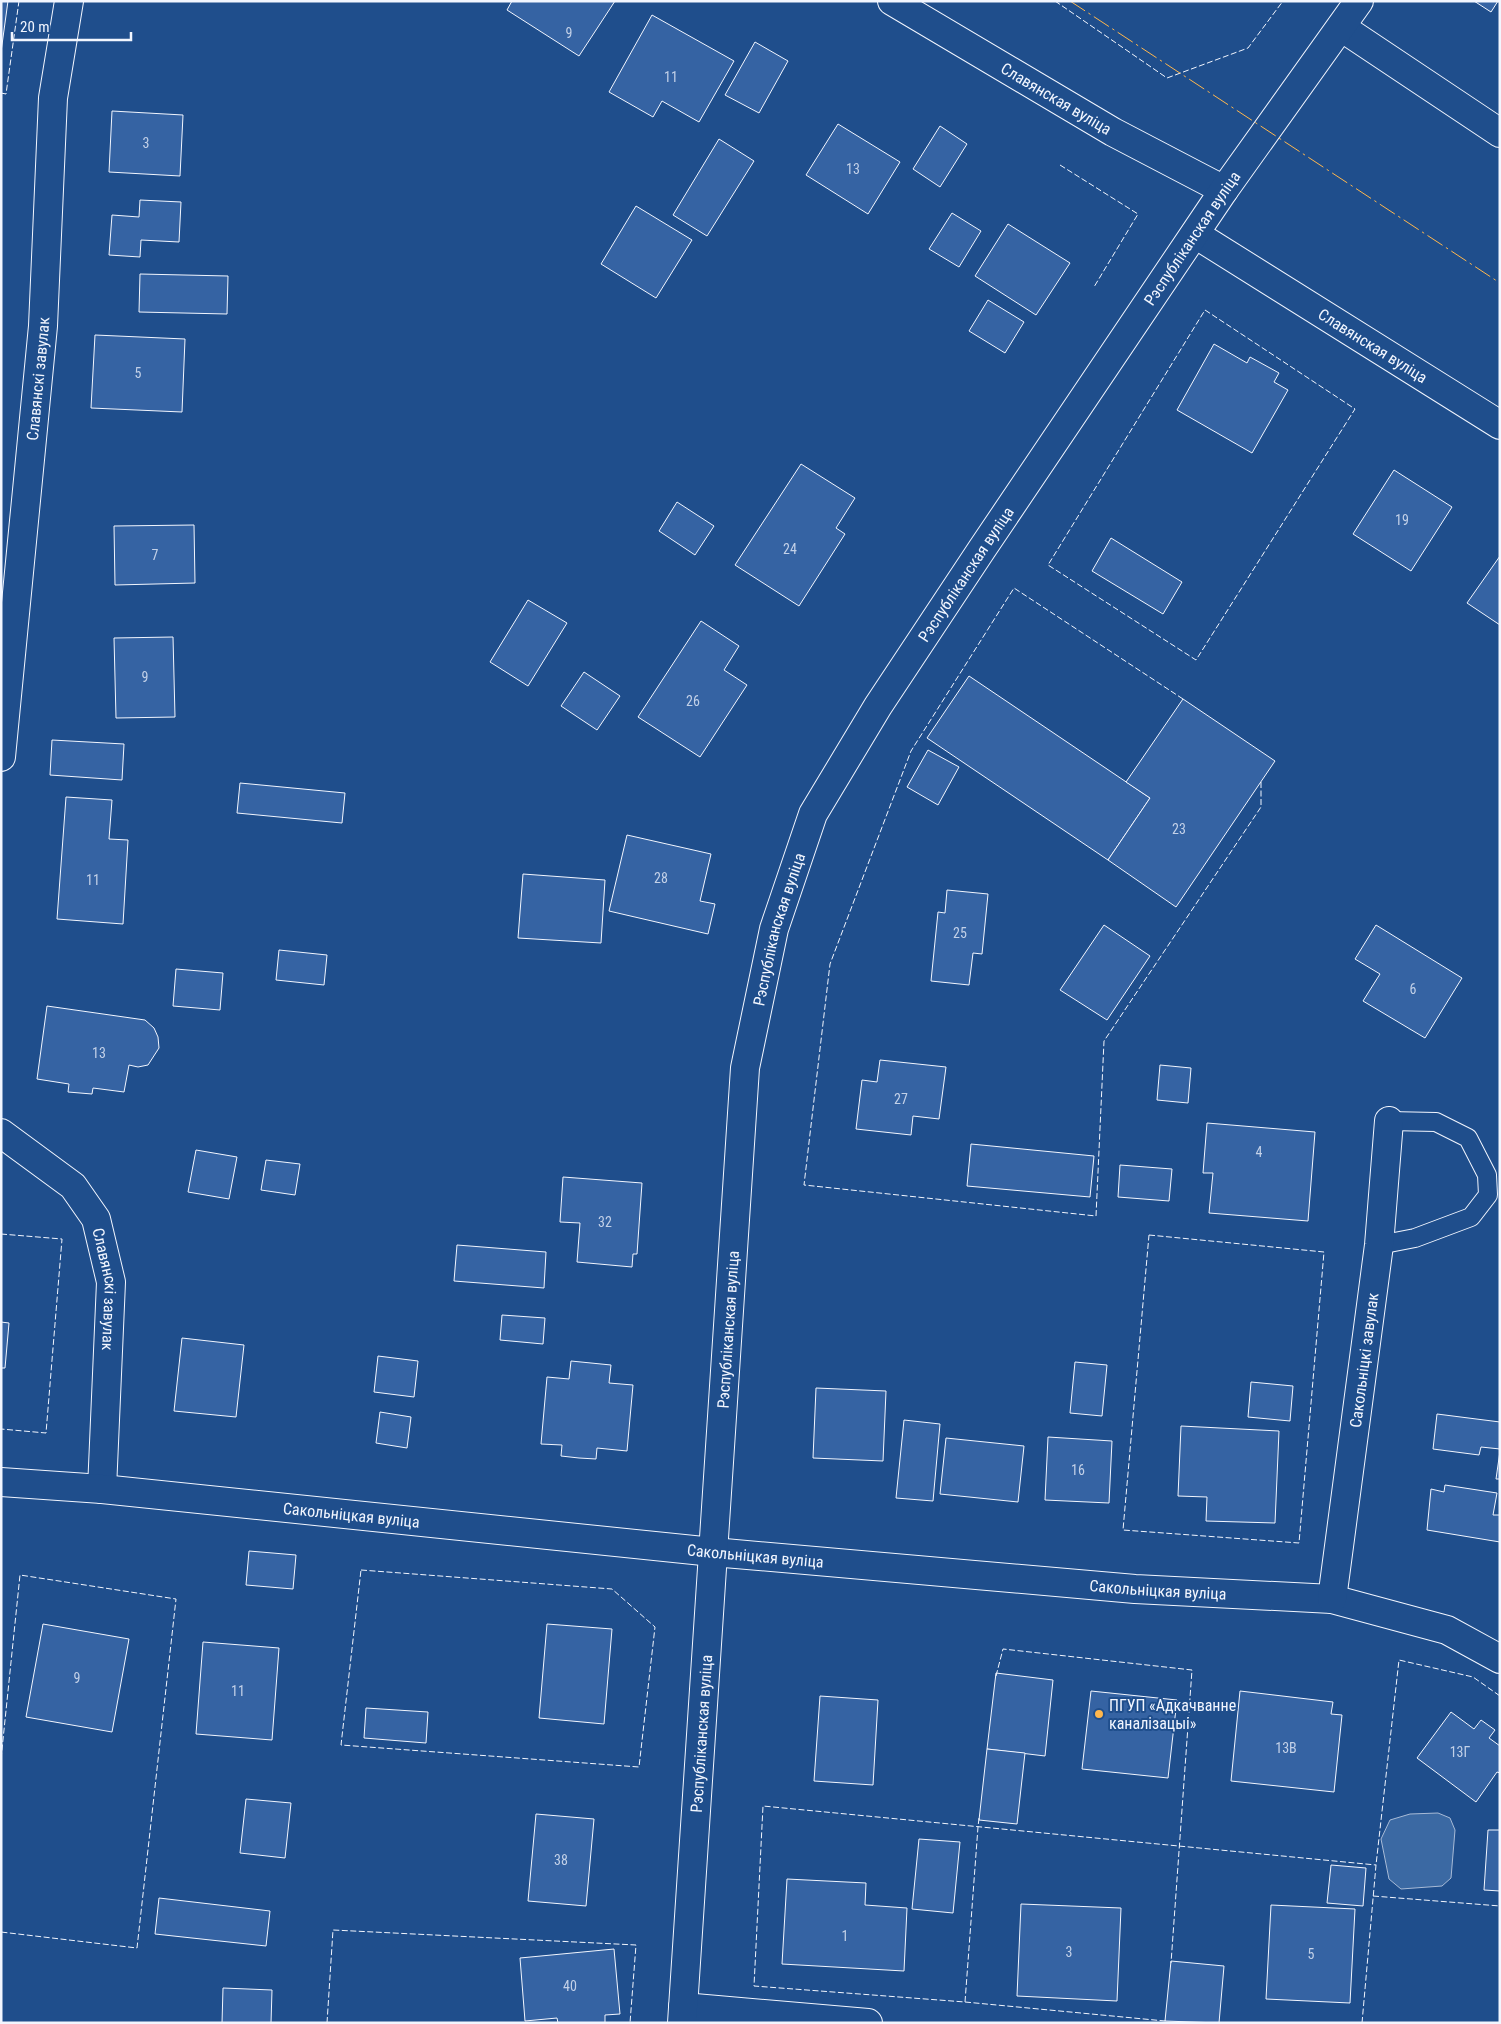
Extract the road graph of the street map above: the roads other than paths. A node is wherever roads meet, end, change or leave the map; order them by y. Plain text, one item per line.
1 (69, 1) edge
2 (892, 1) edge
3 (1359, 1) edge
4 (1342, 27) junction
5 (1500, 133) edge
6 (1224, 190) junction
7 (1196, 234) junction
8 (1500, 425) edge
9 (1, 757) edge
10 (1389, 1121) joint
11 (1, 1133) edge
12 (1379, 1245) junction
13 (1, 1482) edge
14 (102, 1489) junction
15 (713, 1552) junction
16 (1332, 1599) junction
17 (1500, 1659) edge
18 (683, 2015) edge
19 (868, 2023) edge

1 - 9 street, Славянскі завулак
2 - 6 street, Славянская вуліца
3 - 4 street, Рэспубліканская вуліца
4 - 5 street
4 - 6 street, Рэспубліканская вуліца
6 - 7 street, Рэспубліканская вуліца
7 - 8 street, Славянская вуліца
7 - 15 street, Рэспубліканская вуліца
10 - 12 street, Сакольніцкі завулак
10 - 12 lane
11 - 14 street, Славянскі завулак
12 - 16 street, Сакольніцкі завулак
13 - 14 street, Сакольніцкая вуліца
14 - 15 street, Сакольніцкая вуліца
15 - 16 street, Сакольніцкая вуліца
15 - 18 street, Рэспубліканская вуліца
16 - 17 street, Сакольніцкая вуліца
18 - 19 street

